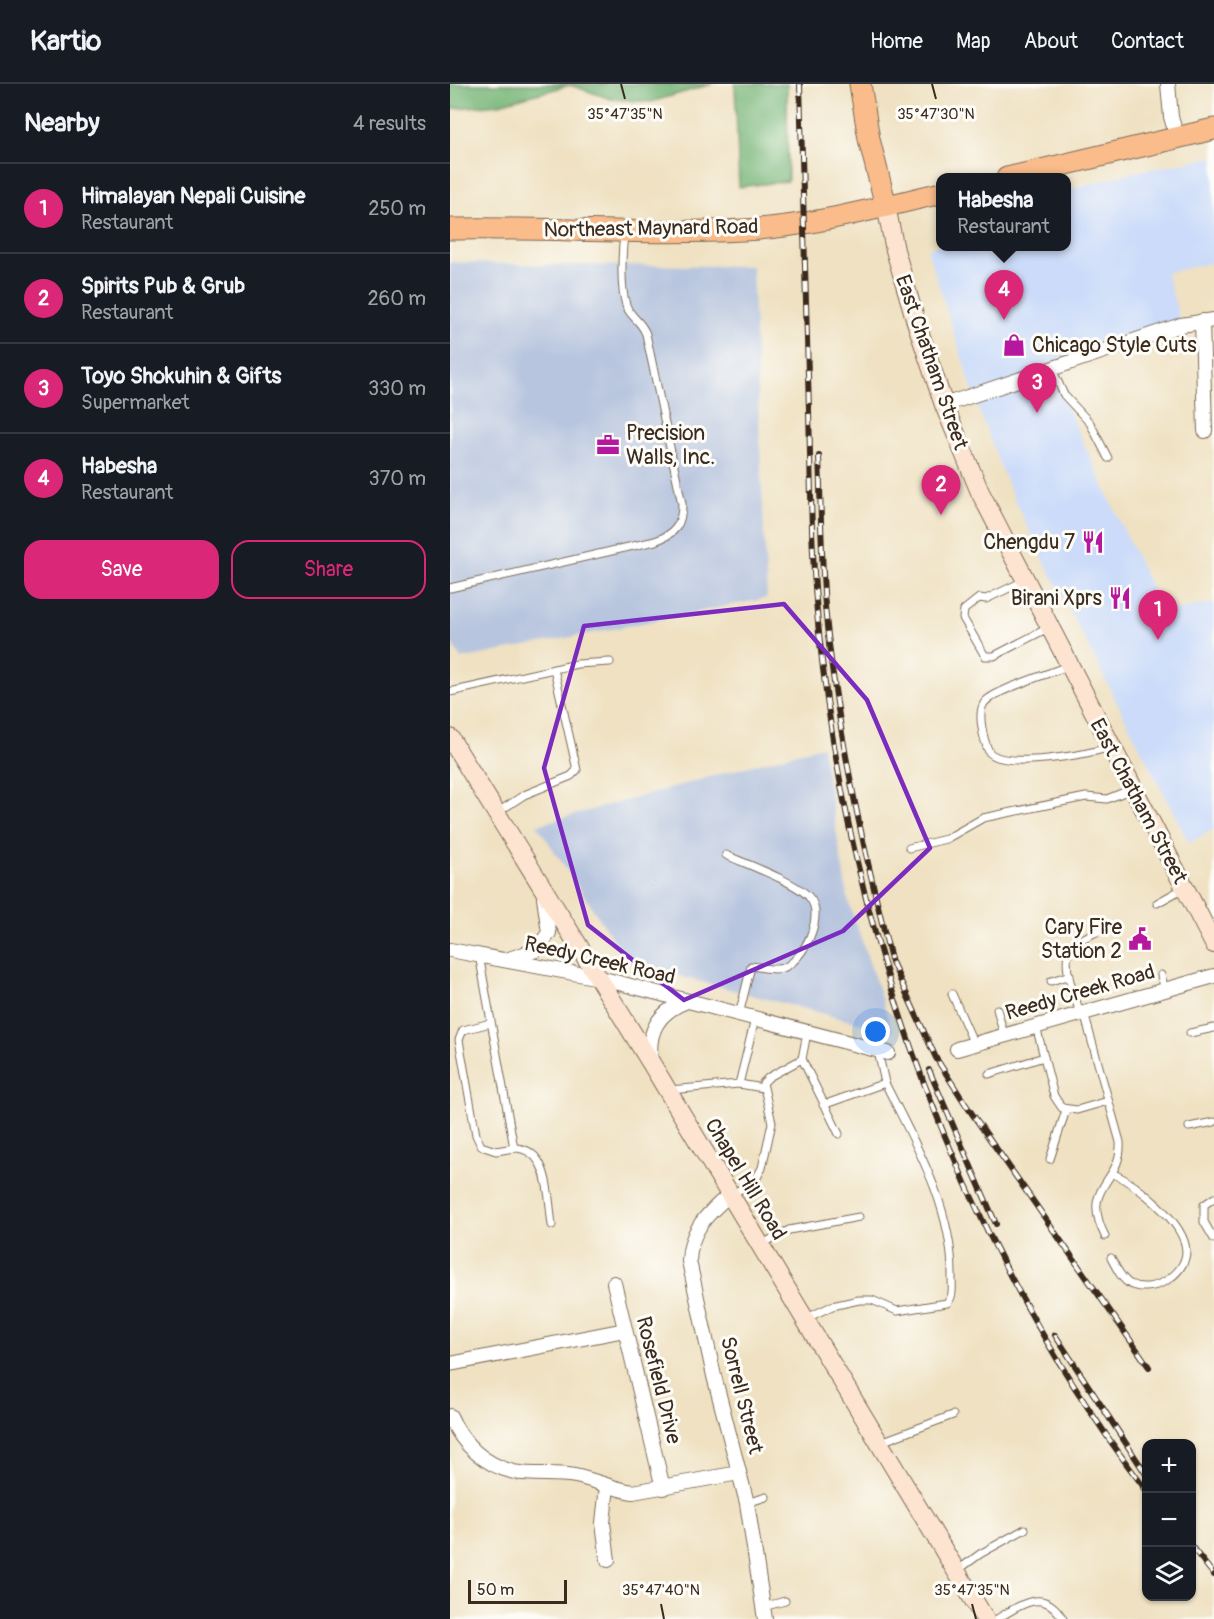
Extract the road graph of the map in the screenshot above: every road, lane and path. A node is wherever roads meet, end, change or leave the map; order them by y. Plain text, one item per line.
1 (860, 84) edge
2 (1168, 84) edge
3 (1214, 129) edge
4 (1177, 137) junction
5 (1024, 173) edge
6 (936, 194) edge
7 (886, 206) junction
8 (450, 230) edge
9 (624, 232) junction
10 (1208, 321) edge
11 (1052, 369) junction
12 (944, 405) junction
13 (1205, 431) dead end
14 (1108, 458) dead end
15 (1024, 581) junction
16 (450, 588) edge
17 (1048, 628) junction
18 (610, 662) dead end
19 (1068, 666) junction
20 (554, 669) junction
21 (450, 692) edge
22 (450, 723) edge
23 (450, 738) edge
24 (1111, 747) junction
25 (468, 763) junction
26 (1132, 789) junction
27 (498, 812) junction
28 (909, 848) dead end
29 (726, 855) dead end
30 (537, 876) junction
31 (1185, 888) junction
32 (1157, 903) dead end
33 (1103, 929) dead end
34 (1214, 944) edge
35 (450, 950) edge
36 (479, 955) junction
37 (504, 960) junction
38 (1070, 975) junction
39 (1161, 975) dead end
40 (1214, 976) edge
41 (600, 978) junction
42 (1051, 981) dead end
43 (1165, 990) junction
44 (952, 994) dead end
45 (687, 1001) junction
46 (997, 1009) dead end
47 (1082, 1013) junction
48 (739, 1015) junction
49 (754, 1019) junction
50 (491, 1023) junction
51 (1036, 1026) junction
52 (1214, 1028) edge
53 (1190, 1032) dead end
54 (807, 1033) junction
55 (1004, 1035) junction
56 (974, 1044) junction
57 (957, 1049) dead end
58 (883, 1052) joint
59 (1044, 1057) junction
60 (802, 1059) junction
61 (651, 1063) junction
62 (989, 1074) dead end
63 (885, 1083) junction
64 (739, 1084) junction
65 (763, 1088) junction
66 (666, 1090) junction
67 (1108, 1101) junction
68 (823, 1105) junction
69 (1066, 1110) junction
70 (1214, 1122) edge
71 (1189, 1127) dead end
72 (839, 1134) dead end
73 (514, 1148) junction
74 (1050, 1159) dead end
75 (1112, 1173) junction
76 (729, 1195) junction
77 (1214, 1198) edge
78 (859, 1217) dead end
79 (552, 1225) dead end
80 (1105, 1236) dead end
81 (1214, 1239) edge
82 (759, 1245) junction
83 (1111, 1258) dead end
84 (614, 1283) dead end
85 (806, 1319) junction
86 (625, 1330) junction
87 (450, 1364) edge
88 (953, 1415) dead end
89 (450, 1416) edge
90 (879, 1443) junction
91 (740, 1473) junction
92 (607, 1486) junction
93 (663, 1488) junction
94 (766, 1497) dead end
95 (747, 1503) junction
96 (1025, 1529) dead end
97 (608, 1560) dead end
98 (956, 1571) junction
99 (785, 1600) dead end
100 (764, 1613) edge
101 (985, 1619) edge
102 (997, 1619) edge
103 (1064, 1619) edge

1 - 7 main road, East Chatham Street
2 - 4 street
3 - 4 main road
4 - 5 main road
6 - 7 main road, Northeast Maynard Road
7 - 9 main road, Northeast Maynard Road
7 - 12 main road, East Chatham Street
8 - 9 main road, Northeast Maynard Road
9 - 16 lane
10 - 11 street
10 - 13 street
11 - 12 street
11 - 14 lane
12 - 15 main road, East Chatham Street
15 - 17 main road, East Chatham Street
15 - 17 lane
17 - 19 main road, East Chatham Street
18 - 20 lane
19 - 24 main road, East Chatham Street
19 - 24 lane
20 - 21 lane
20 - 27 lane
22 - 25 main road, Chapel Hill Road
23 - 25 main road, Chapel Hill Road
24 - 26 main road, East Chatham Street
25 - 27 main road, Chapel Hill Road
26 - 28 lane
26 - 31 main road, East Chatham Street
27 - 30 main road, Chapel Hill Road
29 - 48 lane
30 - 37 street, Reedy Creek Road
30 - 41 main road, Chapel Hill Road
31 - 32 lane
31 - 34 main road, East Chatham Street
33 - 38 lane
35 - 36 street, Reedy Creek Road
36 - 37 street, Reedy Creek Road
36 - 50 lane
37 - 41 street, Reedy Creek Road
38 - 42 lane
38 - 47 lane
39 - 43 lane
40 - 43 street, Reedy Creek Road
41 - 45 street, Reedy Creek Road
41 - 61 main road, Chapel Hill Road
43 - 47 street, Reedy Creek Road
44 - 56 lane
45 - 48 street, Reedy Creek Road
45 - 61 street, Reedy Creek Road
46 - 55 lane
47 - 51 street, Reedy Creek Road
47 - 67 lane
48 - 49 street, Reedy Creek Road
49 - 54 street, Reedy Creek Road
49 - 64 lane
50 - 73 lane
50 - 73 lane
51 - 55 street, Reedy Creek Road
51 - 59 lane
52 - 53 lane
54 - 58 street, Reedy Creek Road
54 - 60 lane
55 - 56 street, Reedy Creek Road
56 - 57 street, Reedy Creek Road
58 - 63 lane
59 - 62 lane
59 - 69 lane
60 - 65 lane
60 - 68 lane
61 - 66 main road, Chapel Hill Road
63 - 68 lane
63 - 85 lane
64 - 65 lane
64 - 66 lane
65 - 76 lane
66 - 76 main road, Chapel Hill Road
67 - 69 lane
67 - 75 lane
68 - 72 lane
69 - 74 lane
70 - 71 lane
73 - 79 lane
75 - 80 lane
75 - 83 lane
76 - 82 main road, Chapel Hill Road
76 - 91 street, Sorrell Street
77 - 81 lane
78 - 82 lane
82 - 85 main road, Chapel Hill Road
84 - 86 street, Rosefield Drive
85 - 90 main road, Chapel Hill Road
86 - 87 street
86 - 93 street, Rosefield Drive
88 - 90 lane
89 - 92 street
90 - 98 main road, Chapel Hill Road
91 - 93 street
91 - 95 street, Sorrell Street
92 - 93 street
92 - 97 street
94 - 95 lane
95 - 100 street, Sorrell Street
96 - 98 lane
98 - 101 main road, Chapel Hill Road
99 - 100 lane
102 - 103 lane

